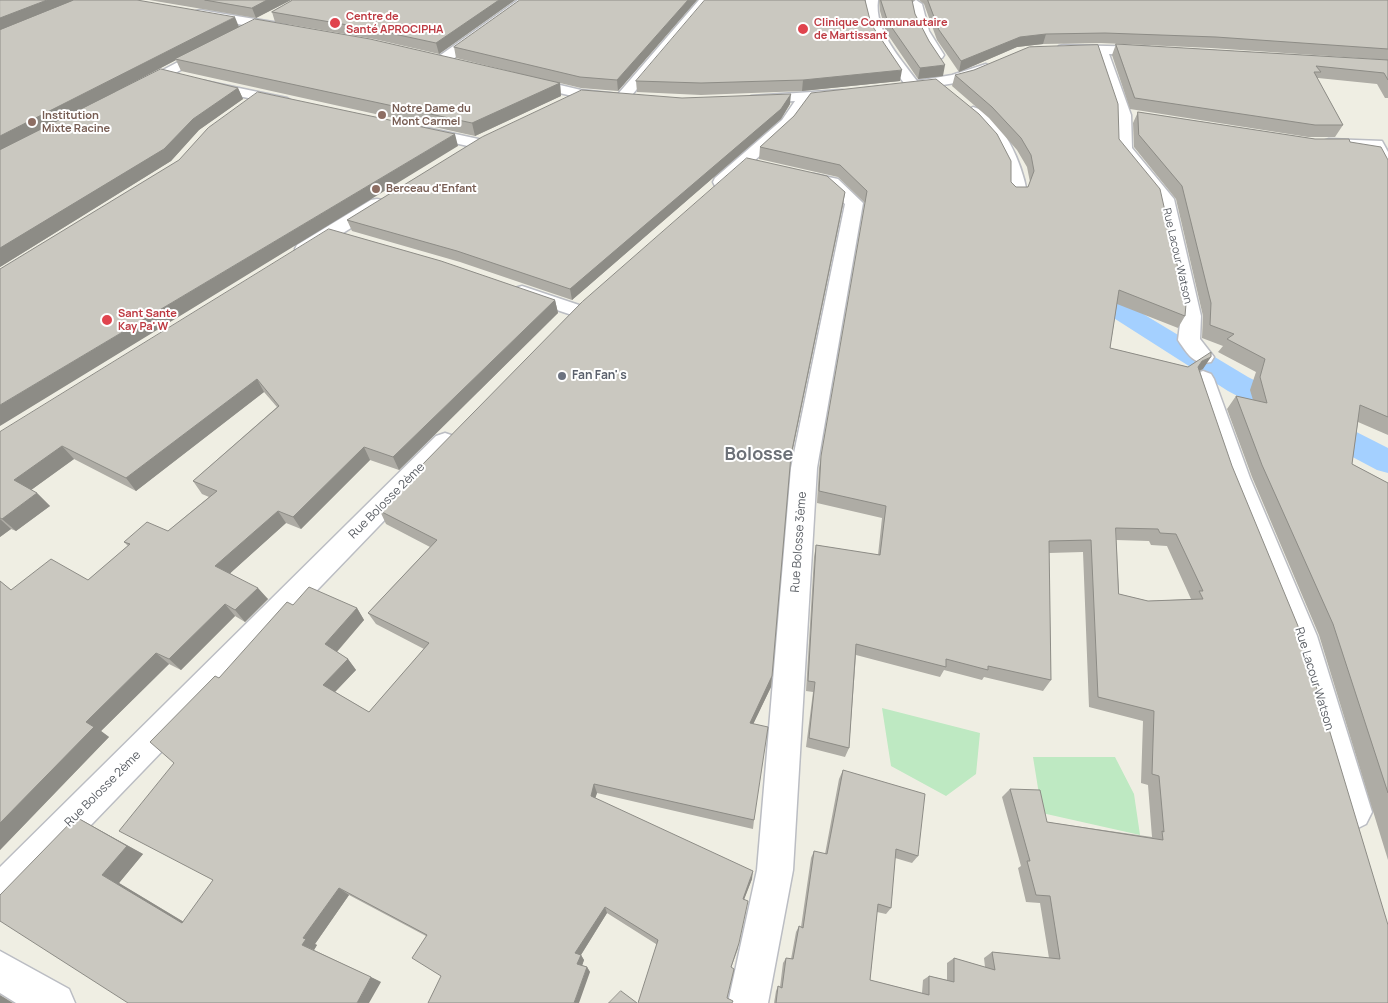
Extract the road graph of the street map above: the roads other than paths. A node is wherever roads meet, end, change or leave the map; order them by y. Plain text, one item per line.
1 (526, 0) edge
2 (706, 0) edge
3 (872, 0) edge
4 (916, 4) dead end
5 (184, 11) edge
6 (281, 12) edge
7 (258, 23) junction
8 (241, 32) edge
9 (302, 32) edge
10 (224, 42) edge
11 (1101, 49) junction
12 (1053, 50) edge
13 (1166, 52) edge
14 (999, 61) edge
15 (459, 66) edge
16 (164, 74) junction
17 (516, 79) edge
18 (955, 79) junction
19 (937, 83) junction
20 (913, 86) junction
21 (894, 88) edge
22 (129, 92) edge
23 (854, 93) edge
24 (580, 94) junction
25 (259, 96) junction
26 (812, 97) junction
27 (622, 98) junction
28 (642, 99) edge
29 (738, 100) edge
30 (297, 105) edge
31 (555, 106) edge
32 (244, 107) edge
33 (1123, 115) junction
34 (1142, 118) edge
35 (411, 129) edge
36 (1318, 144) edge
37 (453, 158) edge
38 (743, 162) junction
39 (1386, 163) edge
40 (1018, 192) edge
41 (396, 193) edge
42 (706, 194) edge
43 (330, 233) junction
44 (358, 241) edge
45 (288, 259) edge
46 (505, 286) edge
47 (554, 332) edge
48 (463, 424) edge
49 (1360, 834) edge
50 (0, 893) edge
51 (0, 971) edge
52 (55, 1003) edge
53 (748, 1003) edge

1 - 15 street
2 - 27 street
3 - 20 street
4 - 18 street
5 - 7 street
6 - 7 street
7 - 8 street
7 - 9 street
10 - 16 street
11 - 12 street
11 - 13 street
11 - 33 street, Rue Lacour Watson
14 - 18 street
16 - 22 street
16 - 25 street
17 - 24 street
18 - 19 street
19 - 20 street
19 - 40 street
20 - 21 street
23 - 26 street
24 - 27 street
24 - 31 street
25 - 30 street
25 - 32 street
26 - 29 street
26 - 38 street
27 - 28 street
33 - 34 street
33 - 49 street, Rue Lacour Watson
35 - 37 street
36 - 39 street
38 - 42 street
38 - 53 street, Rue Bolosse 3ème
41 - 43 street
43 - 44 street
43 - 45 street
46 - 47 street
48 - 50 street, Rue Bolosse 2ème
51 - 52 street

